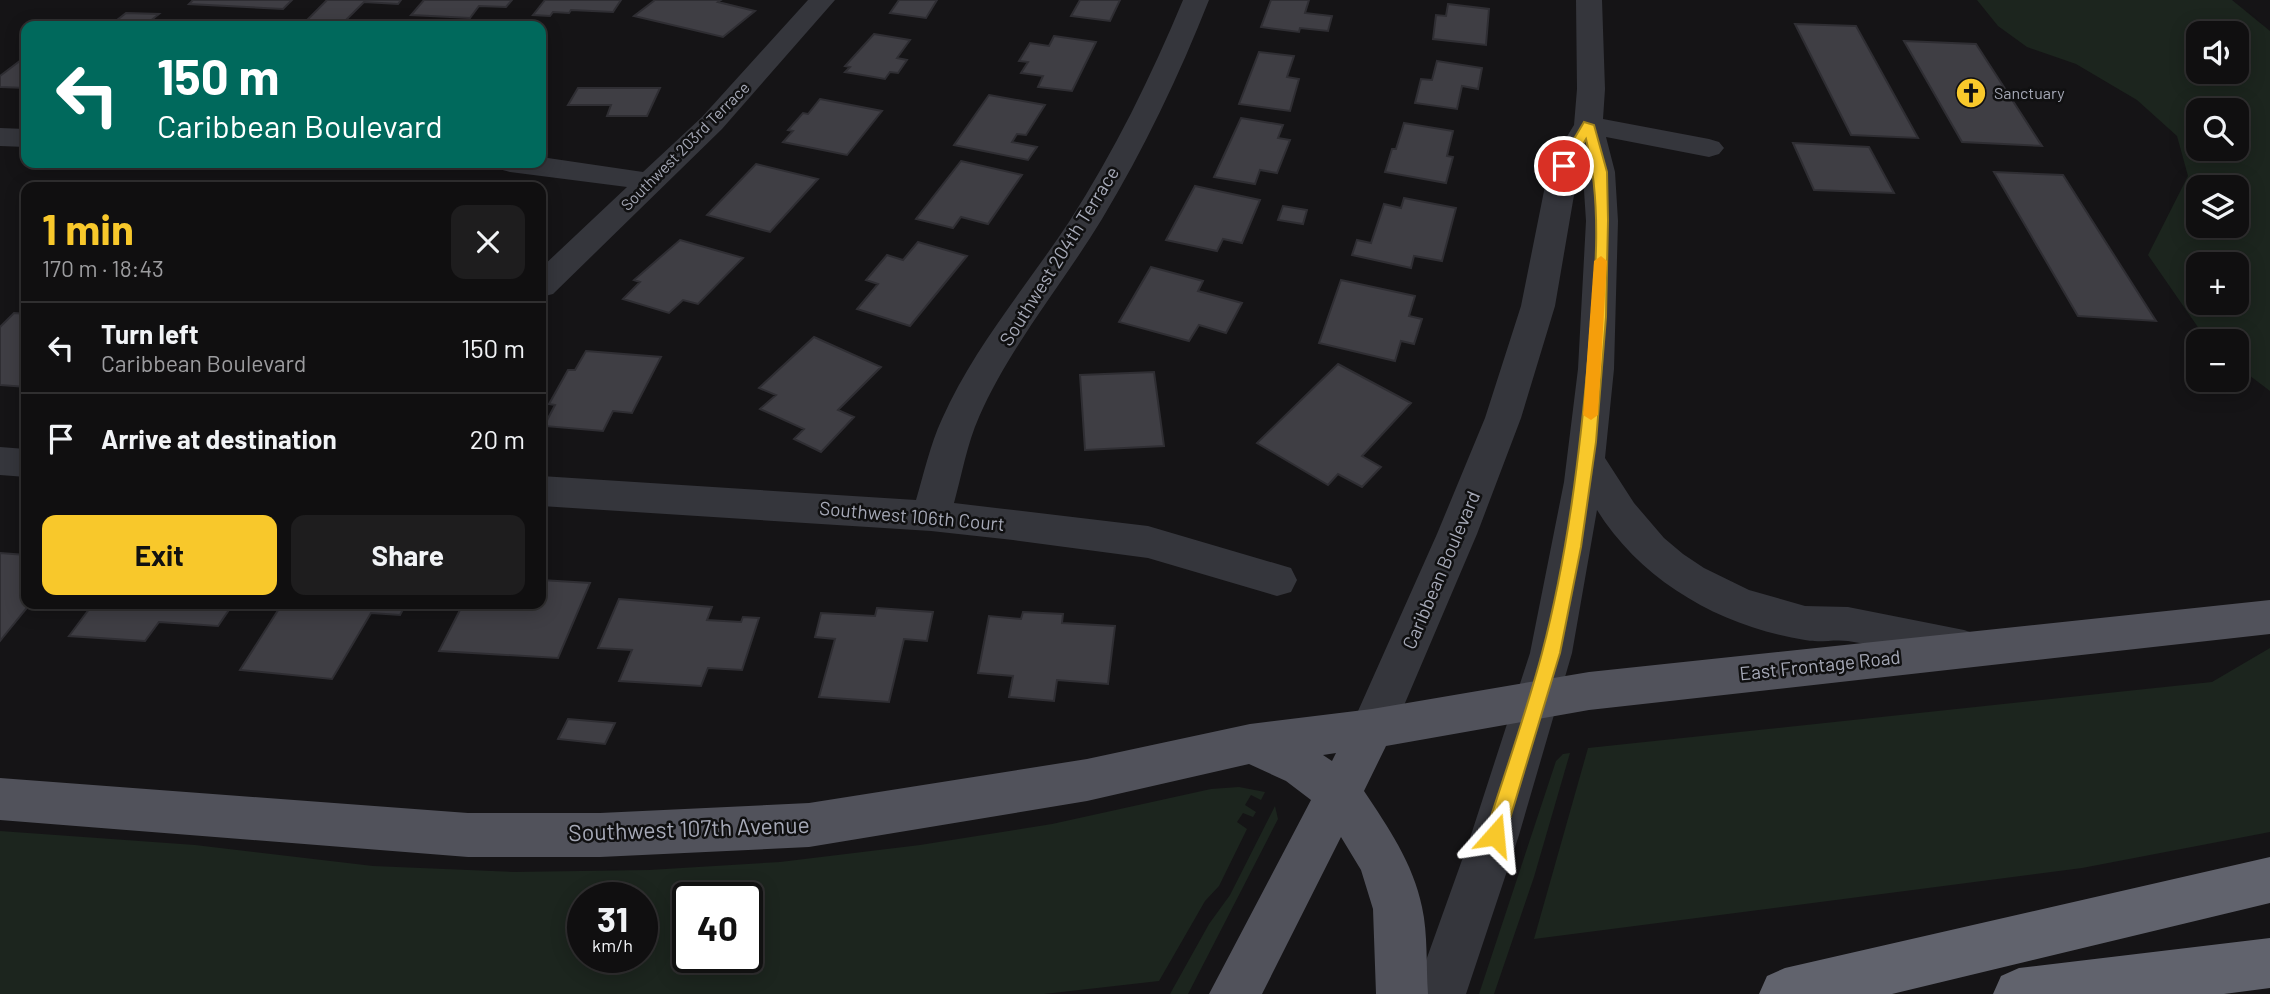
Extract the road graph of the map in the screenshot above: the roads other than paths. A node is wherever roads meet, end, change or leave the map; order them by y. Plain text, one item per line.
1 (822, 0) edge
2 (1196, 0) edge
3 (1589, 0) edge
4 (1588, 125) junction
5 (0, 137) edge
6 (21, 138) edge
7 (1709, 148) dead end
8 (546, 167) edge
9 (651, 182) junction
10 (546, 281) edge
11 (1586, 459) junction
12 (0, 461) edge
13 (21, 463) edge
14 (546, 491) edge
15 (931, 516) junction
16 (1277, 580) dead end
17 (2270, 617) edge
18 (1969, 649) junction
19 (1536, 699) junction
20 (1371, 729) junction
21 (1250, 744) junction
22 (1340, 794) junction
23 (0, 799) edge
24 (2270, 880) edge
25 (2270, 963) edge
26 (1235, 994) edge
27 (1402, 994) edge
28 (1440, 994) edge
29 (1785, 994) edge
30 (2019, 994) edge

1 - 9 street, Southwest 203rd Terrace
2 - 15 street, Southwest 204th Terrace
3 - 4 street, Caribbean Boulevard
4 - 7 street
4 - 11 street, Caribbean Boulevard
4 - 20 street, Caribbean Boulevard
5 - 6 street
8 - 9 street
9 - 10 street, Southwest 203rd Terrace
11 - 18 street
11 - 19 street, Caribbean Boulevard
12 - 13 street
14 - 15 street, Southwest 106th Court
15 - 16 street, Southwest 106th Court
17 - 18 main road, East Frontage Road
18 - 19 main road, East Frontage Road
19 - 20 main road, East Frontage Road
19 - 28 street, Caribbean Boulevard
20 - 21 main road, Southwest 107th Avenue
20 - 22 main road, Caribbean Boulevard
21 - 22 main road
21 - 23 main road, Southwest 107th Avenue
22 - 26 main road, Caribbean Boulevard
22 - 27 main road
24 - 29 highway
25 - 30 highway

